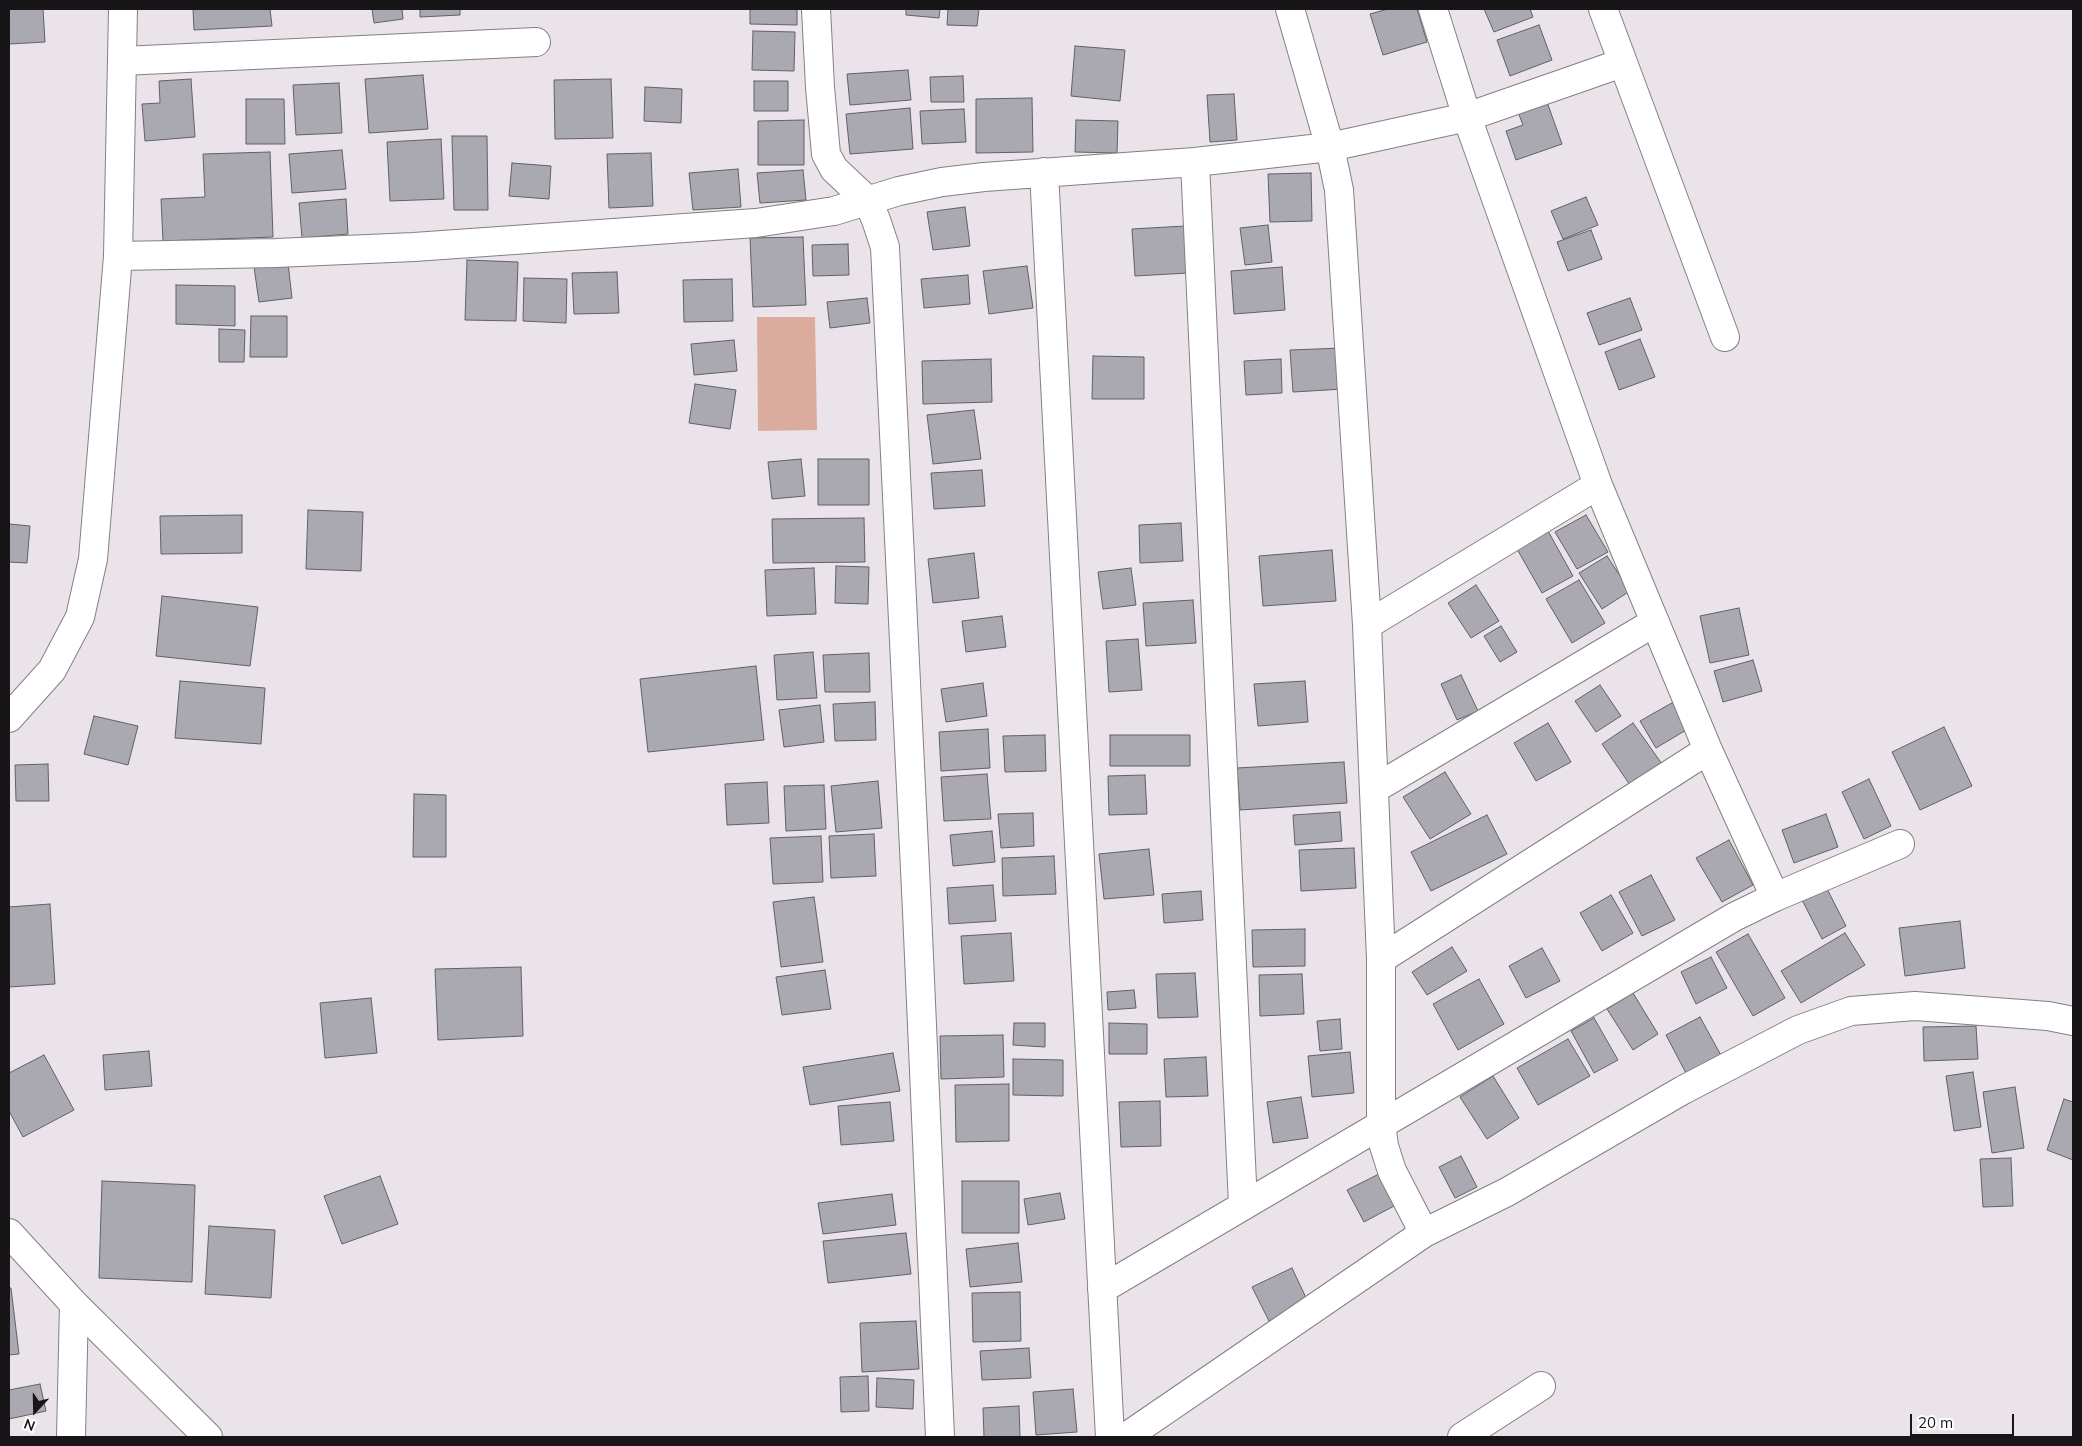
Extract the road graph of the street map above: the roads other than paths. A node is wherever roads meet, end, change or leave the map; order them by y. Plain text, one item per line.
1 (123, 9) edge
2 (816, 9) edge
3 (1290, 9) edge
4 (1433, 9) edge
5 (1603, 9) edge
6 (536, 42) dead end
7 (122, 61) junction
8 (1622, 63) junction
9 (1467, 117) junction
10 (1330, 147) junction
11 (1195, 162) junction
12 (1044, 172) junction
13 (868, 202) junction
14 (118, 256) junction
15 (1725, 338) dead end
16 (1598, 485) junction
17 (1655, 622) junction
18 (1367, 625) junction
19 (9, 718) edge
20 (1708, 750) junction
21 (1374, 789) junction
22 (1900, 844) dead end
23 (1775, 897) junction
24 (1381, 959) junction
25 (2073, 1021) edge
26 (1381, 1124) junction
27 (1243, 1205) junction
28 (9, 1233) edge
29 (1424, 1233) junction
30 (1102, 1289) junction
31 (74, 1304) junction
32 (1541, 1386) dead end
33 (71, 1437) edge
34 (208, 1437) edge
35 (940, 1437) edge
36 (1110, 1437) edge
37 (1126, 1437) edge
38 (1462, 1437) edge

1 - 7 street
2 - 13 street
3 - 10 street
4 - 9 street
5 - 8 street
6 - 7 street
7 - 14 street
8 - 9 street
8 - 15 street
9 - 10 street
9 - 16 street
10 - 11 street
10 - 18 street
11 - 12 street
11 - 27 street
12 - 13 street
12 - 30 street
13 - 14 street
13 - 35 street
14 - 19 street
16 - 17 street
16 - 18 street
17 - 20 street
17 - 21 street
18 - 21 street
20 - 23 street
20 - 24 street
21 - 24 street
22 - 23 street
23 - 26 street
24 - 26 street
25 - 29 street
26 - 27 street
26 - 29 street
27 - 30 street
28 - 31 street
29 - 37 street
30 - 36 street
31 - 33 street
31 - 34 street
32 - 38 street

